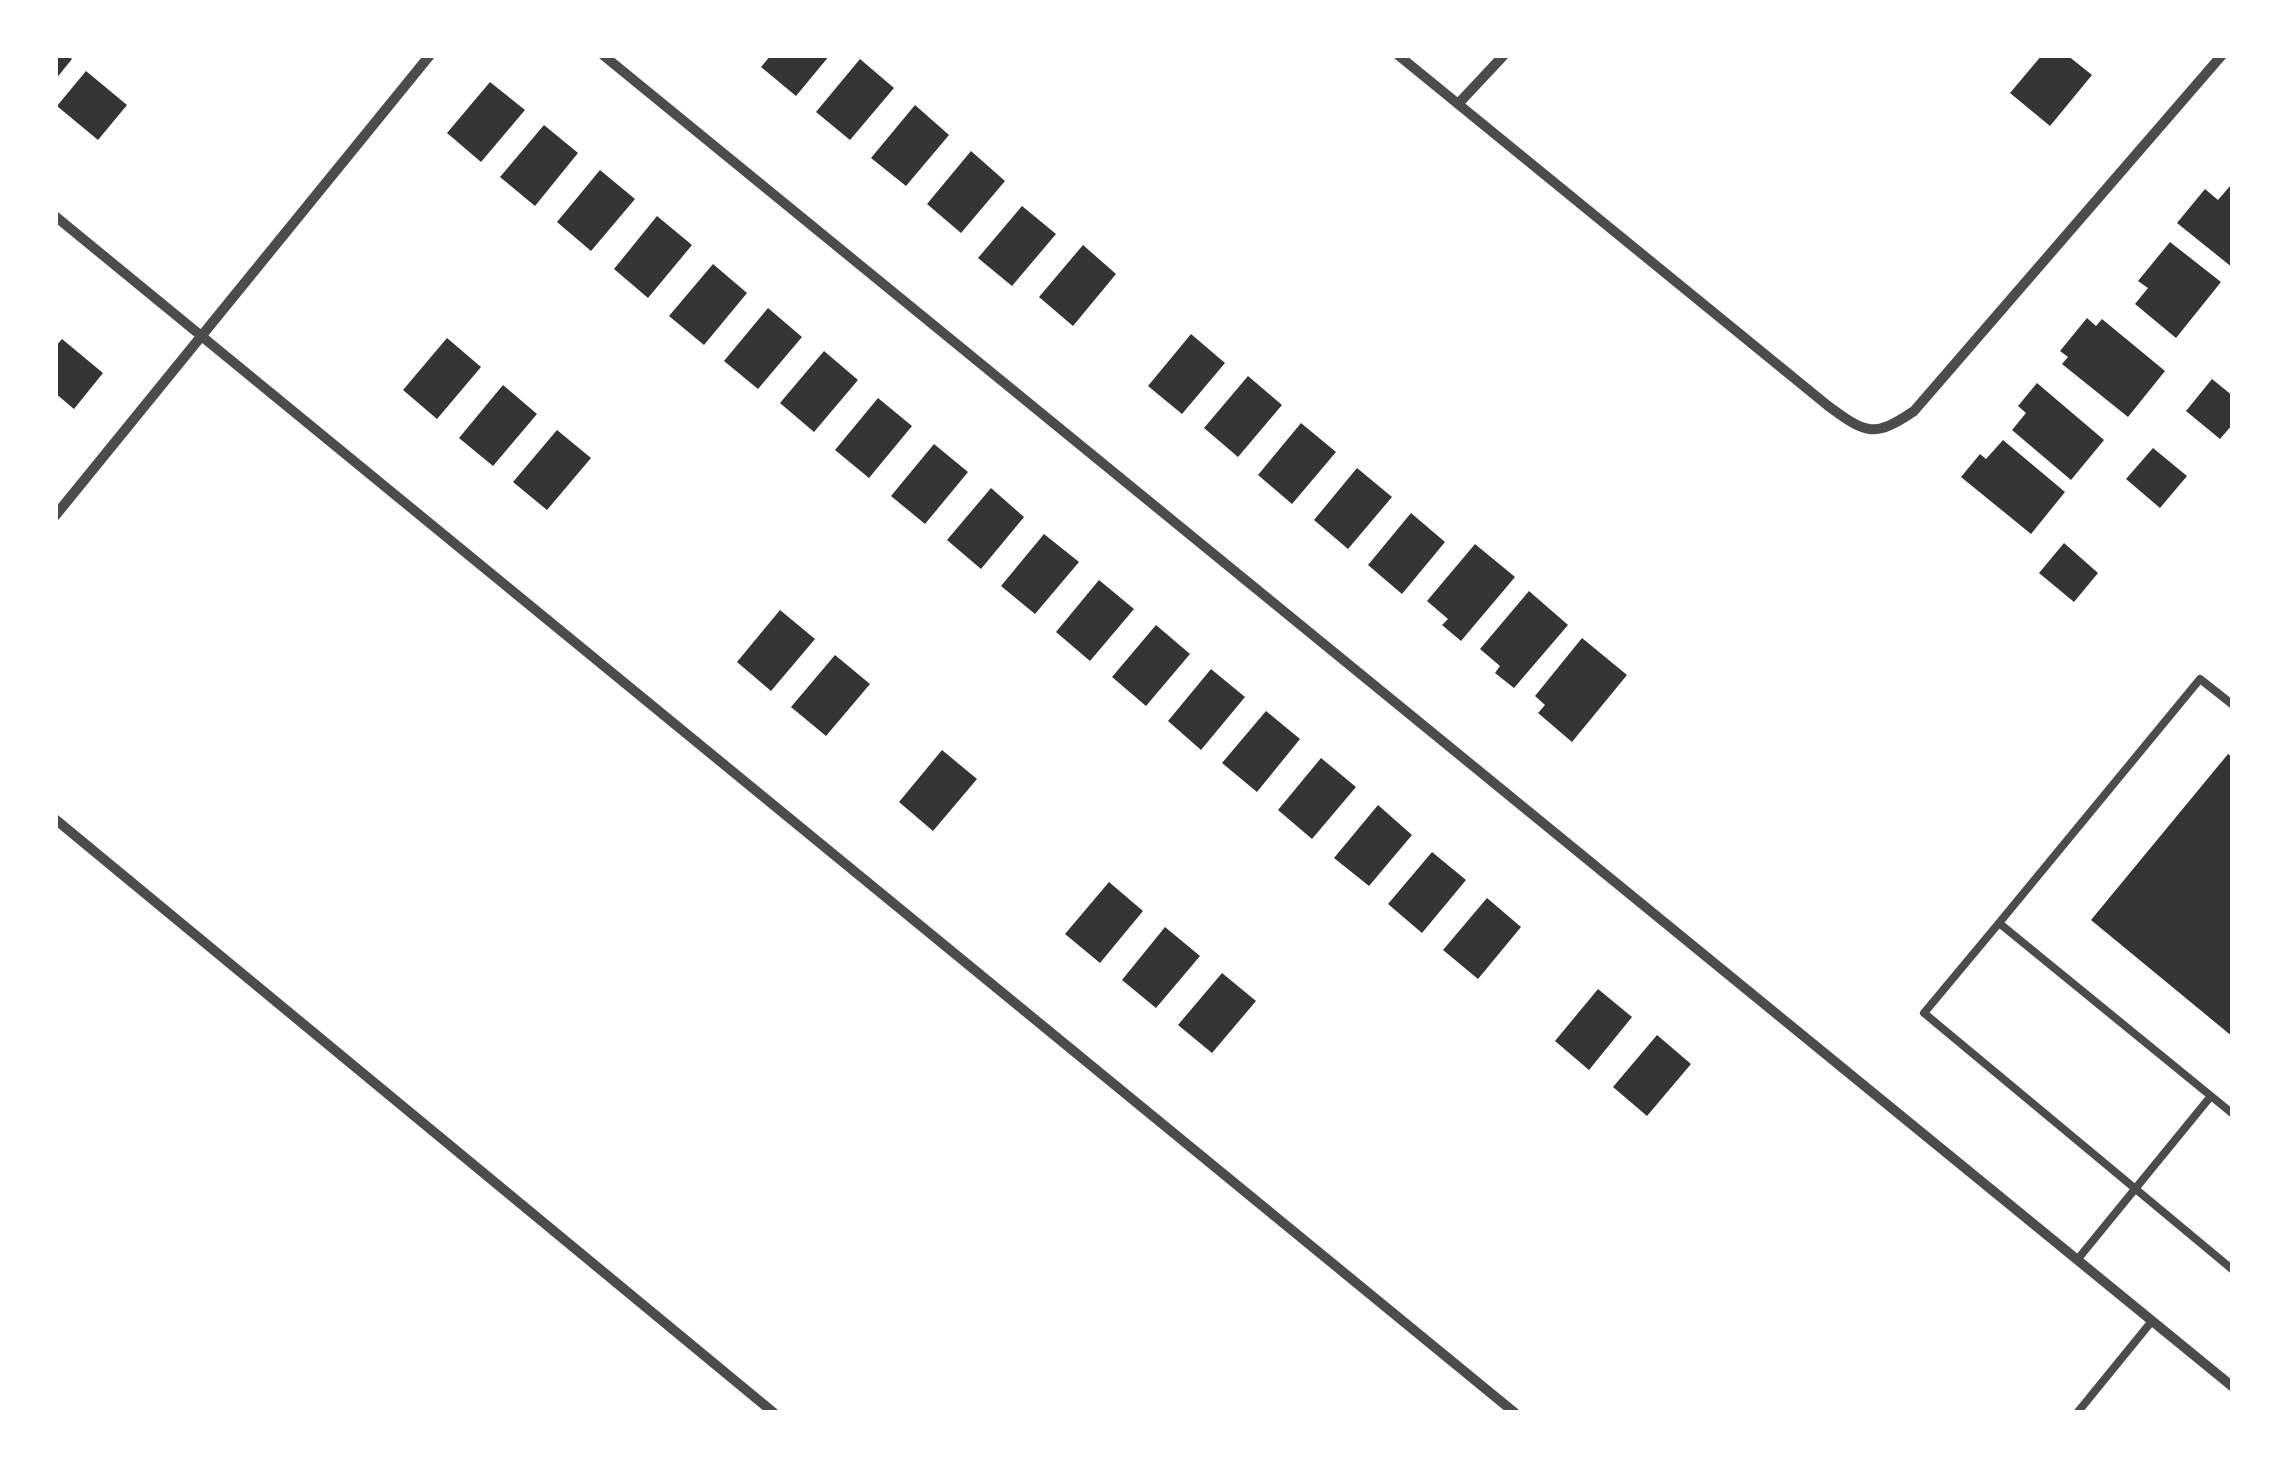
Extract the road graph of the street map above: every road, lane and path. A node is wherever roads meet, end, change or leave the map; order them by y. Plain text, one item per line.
1 (430, 55) edge
2 (603, 55) edge
3 (1398, 55) edge
4 (1504, 55) edge
5 (2222, 55) edge
6 (1458, 104) junction
7 (55, 216) edge
8 (202, 336) junction
9 (55, 516) edge
10 (2233, 706) edge
11 (55, 819) edge
12 (1999, 924) junction
13 (2211, 1096) junction
14 (2233, 1114) edge
15 (2136, 1188) junction
16 (2077, 1260) junction
17 (2233, 1270) edge
18 (2152, 1321) junction
19 (2233, 1387) edge
20 (774, 1413) edge
21 (1515, 1413) edge
22 (2077, 1413) edge

1 - 8 street
2 - 16 street
3 - 6 street
4 - 6 street
5 - 6 street
7 - 8 street
8 - 9 street
8 - 21 street
10 - 12 lane
11 - 20 street
12 - 13 lane
12 - 15 lane
13 - 14 lane
13 - 15 lane
15 - 16 lane
15 - 17 lane
16 - 18 street
18 - 19 street
18 - 22 lane

